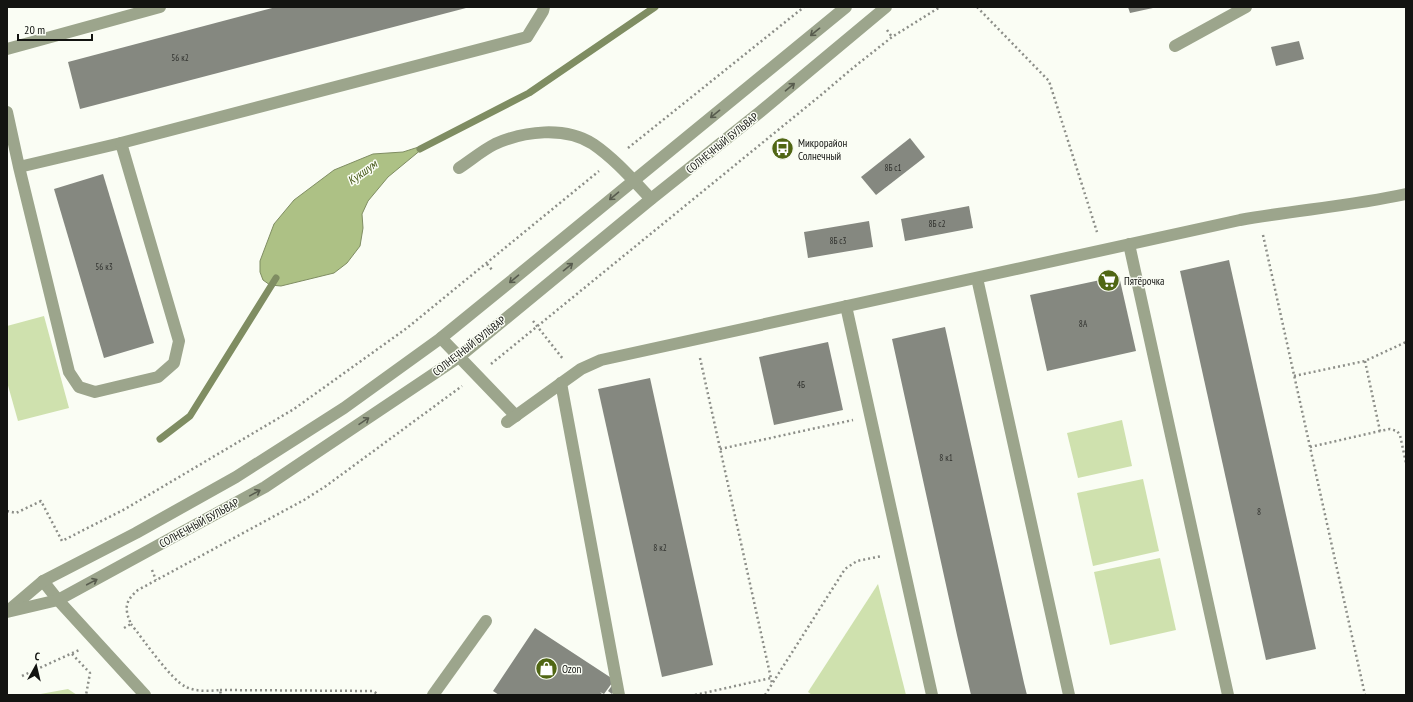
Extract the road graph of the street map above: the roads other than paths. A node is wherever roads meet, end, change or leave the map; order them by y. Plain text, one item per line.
1 (160, 7) edge
2 (544, 7) edge
3 (846, 7) edge
4 (886, 7) edge
5 (1246, 7) edge
6 (1175, 46) dead end
7 (7, 49) edge
8 (7, 112) edge
9 (121, 143) junction
10 (19, 168) junction
11 (459, 168) dead end
12 (633, 180) junction
13 (1406, 194) edge
14 (651, 199) junction
15 (1128, 244) junction
16 (977, 278) junction
17 (846, 306) junction
18 (441, 338) junction
19 (459, 357) junction
20 (561, 383) junction
21 (43, 582) junction
22 (58, 600) junction
23 (7, 612) edge
24 (486, 621) dead end
25 (145, 695) edge
26 (433, 695) edge
27 (619, 695) edge
28 (932, 695) edge
29 (1069, 695) edge
30 (1228, 695) edge

1 - 7 street
2 - 9 street
3 -> 12 street, СОЛНЕЧНЫЙ БУЛЬВАР
14 -> 4 street, СОЛНЕЧНЫЙ БУЛЬВАР
5 - 6 street
8 - 10 street
9 - 10 street
9 - 10 street
11 - 12 street
12 - 14 street
12 -> 18 street, СОЛНЕЧНЫЙ БУЛЬВАР
13 - 15 street
19 -> 14 street, СОЛНЕЧНЫЙ БУЛЬВАР
15 - 16 street
15 - 30 street
16 - 17 street
16 - 29 street
17 - 20 street
17 - 28 street
18 - 19 street
18 - 21 street, СОЛНЕЧНЫЙ БУЛЬВАР
19 - 20 street
22 -> 19 street, СОЛНЕЧНЫЙ БУЛЬВАР
20 - 27 street
21 - 22 street
21 - 23 street, СОЛНЕЧНЫЙ БУЛЬВАР
22 - 23 street, СОЛНЕЧНЫЙ БУЛЬВАР
22 - 25 street
24 - 26 street

